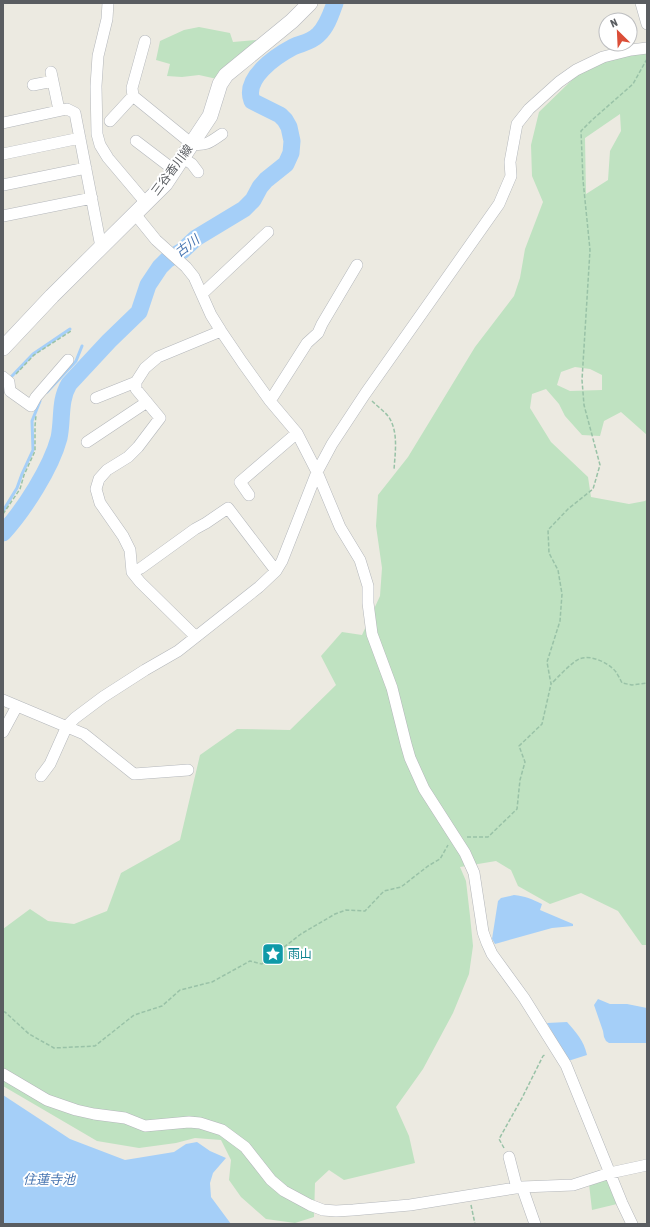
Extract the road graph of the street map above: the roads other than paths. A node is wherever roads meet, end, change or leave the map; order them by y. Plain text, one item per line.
1 (108, 3) edge
2 (310, 3) edge
3 (641, 3) edge
4 (647, 24) edge
5 (145, 41) dead end
6 (647, 48) edge
7 (33, 85) dead end
8 (133, 96) junction
9 (59, 110) junction
10 (110, 121) dead end
11 (3, 123) edge
12 (222, 134) dead end
13 (80, 138) junction
14 (136, 141) dead end
15 (192, 144) junction
16 (3, 154) edge
17 (183, 158) junction
18 (86, 168) junction
19 (174, 170) junction
20 (198, 172) dead end
21 (3, 185) edge
22 (92, 198) junction
23 (146, 203) junction
24 (135, 214) junction
25 (3, 216) edge
26 (268, 232) dead end
27 (101, 247) junction
28 (357, 265) dead end
29 (202, 294) junction
30 (221, 331) junction
31 (3, 348) edge
32 (68, 360) dead end
33 (6, 380) edge
34 (136, 382) junction
35 (96, 398) dead end
36 (270, 401) junction
37 (147, 402) junction
38 (297, 433) junction
39 (87, 442) dead end
40 (317, 472) junction
41 (249, 495) dead end
42 (276, 571) junction
43 (132, 572) junction
44 (196, 637) junction
45 (3, 700) edge
46 (16, 706) junction
47 (67, 726) junction
48 (3, 732) edge
49 (188, 770) dead end
50 (40, 776) dead end
51 (3, 1074) edge
52 (509, 1157) road end
53 (647, 1165) edge
54 (610, 1173) junction
55 (520, 1188) junction
56 (535, 1224) edge
57 (632, 1224) edge

1 - 23 street
2 - 15 main road, 三谷香川線
3 - 4 street
5 - 8 street
6 - 40 street
7 - 9 street
8 - 10 street
8 - 15 street
9 - 11 street
9 - 13 street
12 - 15 street
13 - 16 street
13 - 18 street
14 - 19 street
15 - 17 main road, 三谷香川線
17 - 19 main road, 三谷香川線
17 - 20 street
18 - 21 street
18 - 22 street
19 - 23 main road, 三谷香川線
22 - 25 street
22 - 27 street
23 - 24 main road, 三谷香川線
24 - 27 main road, 三谷香川線
24 - 29 street
26 - 29 street
27 - 31 main road, 三谷香川線
28 - 36 street
29 - 30 street
30 - 34 street
30 - 36 street
32 - 33 street
34 - 35 street
34 - 37 street
36 - 38 street
37 - 39 street
37 - 43 street
38 - 40 street
38 - 41 street
40 - 42 street
40 - 54 street
42 - 43 street
42 - 44 street
43 - 44 street
44 - 47 street
45 - 46 street
46 - 47 street
46 - 48 street
47 - 49 street
47 - 50 street
51 - 55 street
52 - 55 street
53 - 54 street
54 - 55 street
54 - 57 street
55 - 56 street

